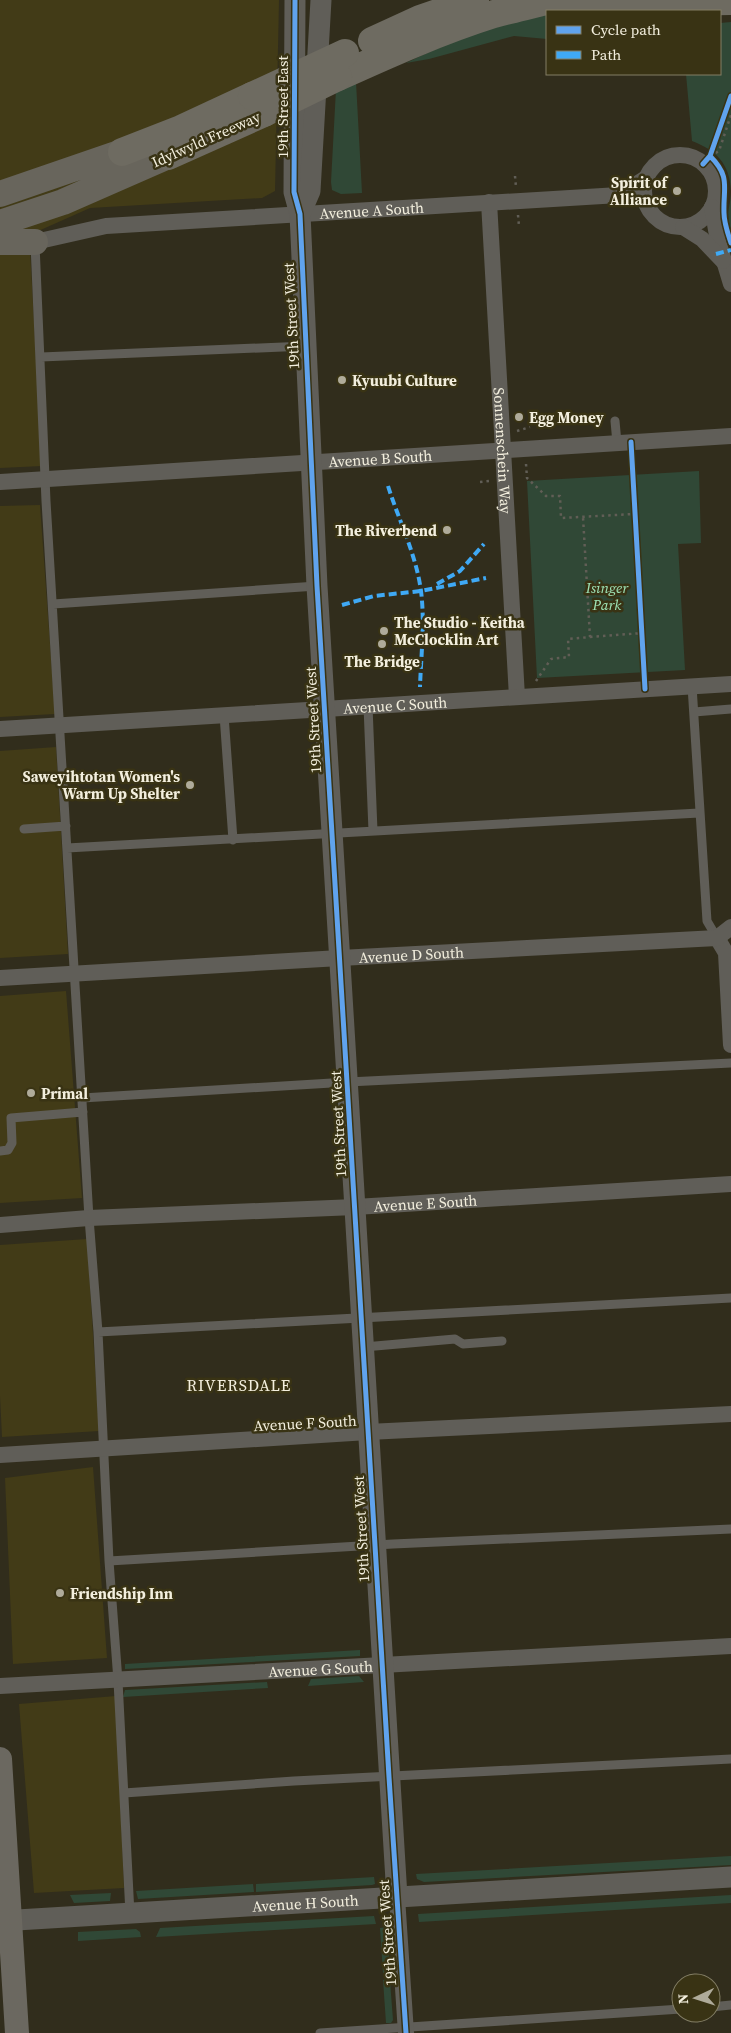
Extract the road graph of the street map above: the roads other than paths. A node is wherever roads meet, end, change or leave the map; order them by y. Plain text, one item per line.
1 (295, 0) edge
2 (321, 0) edge
3 (550, 0) edge
4 (556, 0) edge
5 (731, 1) edge
6 (485, 7) edge
7 (341, 65) junction
8 (258, 104) junction
9 (122, 152) joint
10 (168, 156) joint
11 (646, 178) junction
12 (0, 194) edge
13 (619, 195) junction
14 (489, 202) junction
15 (648, 207) junction
16 (712, 207) junction
17 (300, 214) junction
18 (0, 223) edge
19 (683, 227) junction
20 (0, 242) edge
21 (35, 242) junction
22 (724, 262) junction
23 (731, 284) edge
24 (306, 346) junction
25 (40, 357) junction
26 (616, 421) dead end
27 (731, 436) edge
28 (618, 443) junction
29 (503, 451) junction
30 (311, 462) junction
31 (46, 480) junction
32 (0, 482) edge
33 (317, 586) junction
34 (53, 604) junction
35 (731, 684) edge
36 (692, 686) junction
37 (517, 697) junction
38 (368, 706) junction
39 (325, 709) junction
40 (731, 709) edge
41 (694, 712) junction
42 (224, 715) junction
43 (60, 725) junction
44 (0, 728) edge
45 (699, 813) junction
46 (66, 826) junction
47 (24, 829) dead end
48 (373, 831) junction
49 (332, 834) junction
50 (232, 840) junction
51 (68, 848) junction
52 (731, 927) edge
53 (717, 938) junction
54 (340, 958) junction
55 (75, 974) junction
56 (0, 978) edge
57 (731, 1044) edge
58 (731, 1063) edge
59 (348, 1082) junction
60 (82, 1098) junction
61 (83, 1112) junction
62 (0, 1151) edge
63 (731, 1184) edge
64 (355, 1206) junction
65 (89, 1218) junction
66 (0, 1225) edge
67 (731, 1298) edge
68 (362, 1319) junction
69 (98, 1332) junction
70 (502, 1341) dead end
71 (363, 1347) junction
72 (731, 1414) edge
73 (368, 1432) junction
74 (103, 1448) junction
75 (0, 1455) edge
76 (731, 1529) edge
77 (375, 1546) junction
78 (109, 1562) junction
79 (731, 1646) edge
80 (382, 1664) junction
81 (118, 1681) junction
82 (0, 1686) edge
83 (731, 1758) edge
84 (0, 1759) edge
85 (389, 1777) junction
86 (124, 1793) junction
87 (731, 1877) edge
88 (397, 1897) junction
89 (130, 1914) junction
90 (5, 1921) edge
91 (671, 2009) edge
92 (406, 2029) edge
93 (17, 2033) edge
94 (320, 2033) edge

1 - 17 street, 19th Street East
2 - 17 street, 19th Street East
3 - 6 highway, Idylwyld Freeway
4 - 5 highway
6 - 7 highway, Idylwyld Freeway
6 - 7 highway, Idylwyld Freeway
7 - 8 highway, Idylwyld Freeway, bridge
8 - 9 highway, Idylwyld Freeway
8 - 10 highway, Idylwyld Freeway
9 - 12 main road, Idylwyld Freeway
10 - 18 main road, Idylwyld Freeway
11 - 13 street, Avenue A South
11 - 15 street
11 - 16 street
13 - 14 street, Avenue A South
13 - 15 street, Avenue A South
14 - 17 street, Avenue A South
14 - 29 street, Sonnenschein Way
15 - 19 street
16 - 19 street
16 - 22 street
17 - 21 street, Avenue A South
17 - 24 street, 19th Street West
19 - 22 street
20 - 21 main road
21 - 25 lane
22 - 23 street
24 - 25 lane
24 - 30 street, 19th Street West
25 - 31 lane
26 - 28 lane
27 - 28 street, Avenue B South
28 - 29 street, Avenue B South
29 - 30 street, Avenue B South
29 - 37 street, Sonnenschein Way
30 - 31 street, Avenue B South
30 - 33 street, 19th Street West
31 - 32 street, Avenue B South
31 - 34 lane
33 - 34 lane
33 - 39 street, 19th Street West
34 - 43 lane
35 - 36 street, Avenue C South
36 - 37 street, Avenue C South
36 - 41 lane
37 - 38 street, Avenue C South
38 - 39 street, Avenue C South
38 - 48 lane
39 - 42 street, Avenue C South
39 - 49 street, 19th Street West
40 - 41 lane
41 - 45 lane
42 - 43 street, Avenue C South
42 - 50 lane
43 - 44 street, Avenue C South
43 - 46 lane
45 - 48 lane
45 - 53 lane
46 - 47 lane
46 - 51 lane
48 - 49 lane
49 - 50 lane
49 - 54 street, 19th Street West
50 - 51 lane
51 - 55 lane
52 - 53 street
53 - 54 street, Avenue D South
53 - 57 street
54 - 55 street, Avenue D South
54 - 59 street, 19th Street West
55 - 56 street, Avenue D South
55 - 60 lane
58 - 59 lane
59 - 60 lane
59 - 64 street, 19th Street West
60 - 61 lane
61 - 62 lane
61 - 65 lane
63 - 64 street, Avenue E South
64 - 65 street, Avenue E South
64 - 68 street, 19th Street West
65 - 66 street, Avenue E South
65 - 69 lane
67 - 68 lane
68 - 69 lane
68 - 71 street, 19th Street West
69 - 74 lane
70 - 71 lane
71 - 73 street, 19th Street West
72 - 73 street, Avenue F South
73 - 74 street, Avenue F South
73 - 77 street, 19th Street West
74 - 75 street, Avenue F South
74 - 78 lane
76 - 77 lane
77 - 78 lane
77 - 80 street, 19th Street West
78 - 81 lane
79 - 80 street, Avenue G South
80 - 81 street, Avenue G South
80 - 85 street, 19th Street West
81 - 82 street, Avenue G South
81 - 86 lane
83 - 85 lane
84 - 90 main road
85 - 86 lane
85 - 88 street, 19th Street West
86 - 89 lane
87 - 88 street, Avenue H South
88 - 89 street, Avenue H South
88 - 92 street, 19th Street West
89 - 90 street, Avenue H South
90 - 93 main road
91 - 92 lane
92 - 94 lane

